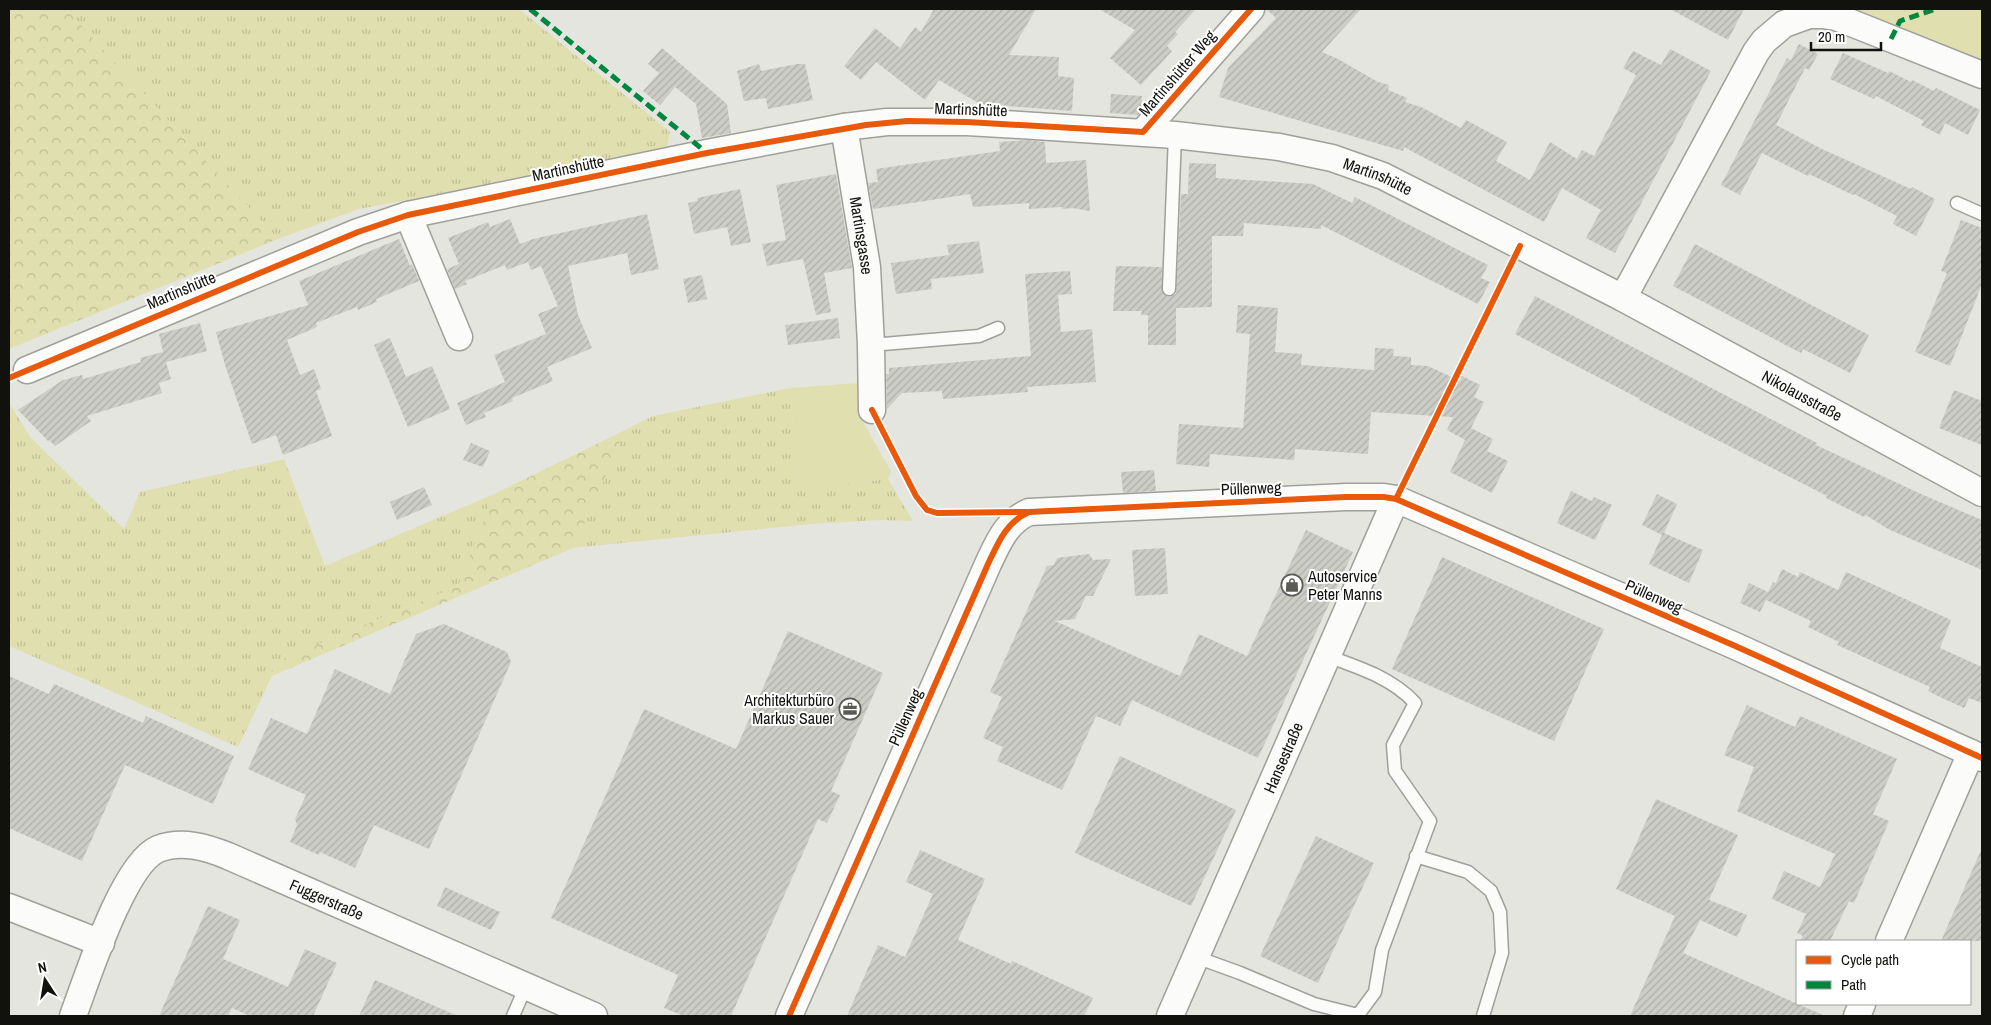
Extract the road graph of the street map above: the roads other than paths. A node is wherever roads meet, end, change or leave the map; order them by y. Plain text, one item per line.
1 (1251, 9) edge
2 (1982, 75) edge
3 (844, 128) junction
4 (1143, 132) junction
5 (1174, 135) junction
6 (1957, 203) dead end
7 (1982, 214) edge
8 (408, 215) junction
9 (1169, 289) dead end
10 (1623, 298) junction
11 (998, 328) dead end
12 (459, 337) dead end
13 (871, 345) junction
14 (27, 370) dead end
15 (872, 410) dead end
16 (1982, 492) edge
17 (1396, 498) junction
18 (1327, 656) junction
19 (1976, 755) edge
20 (1416, 856) junction
21 (9, 907) edge
22 (1889, 940) edge
23 (101, 942) junction
24 (1196, 957) junction
25 (526, 986) junction
26 (73, 1016) edge
27 (513, 1016) edge
28 (594, 1016) edge
29 (789, 1016) edge
30 (1170, 1016) edge
31 (1483, 1016) edge

1 - 4 street, Martinshütter Weg
2 - 10 street
3 - 4 street, Martinshütte
3 - 8 street, Martinshütte
3 - 13 street, Martinsgasse
4 - 5 street, Martinshütte
5 - 9 lane
5 - 10 street, Martinshütte
6 - 7 lane
8 - 12 street
8 - 14 street, Martinshütte
10 - 16 street, Nikolausstraße
11 - 13 lane
13 - 15 street, Martinsgasse
17 - 18 street, Hansestraße
17 - 19 street, Püllenweg
17 - 29 street, Püllenweg
18 - 20 lane
18 - 24 street, Hansestraße
19 - 22 street, Püllenweg
20 - 24 lane
20 - 31 lane
21 - 23 street
23 - 25 street, Fuggerstraße
23 - 26 street, Fuggerstraße
24 - 30 street, Hansestraße
25 - 27 lane
25 - 28 street, Fuggerstraße

